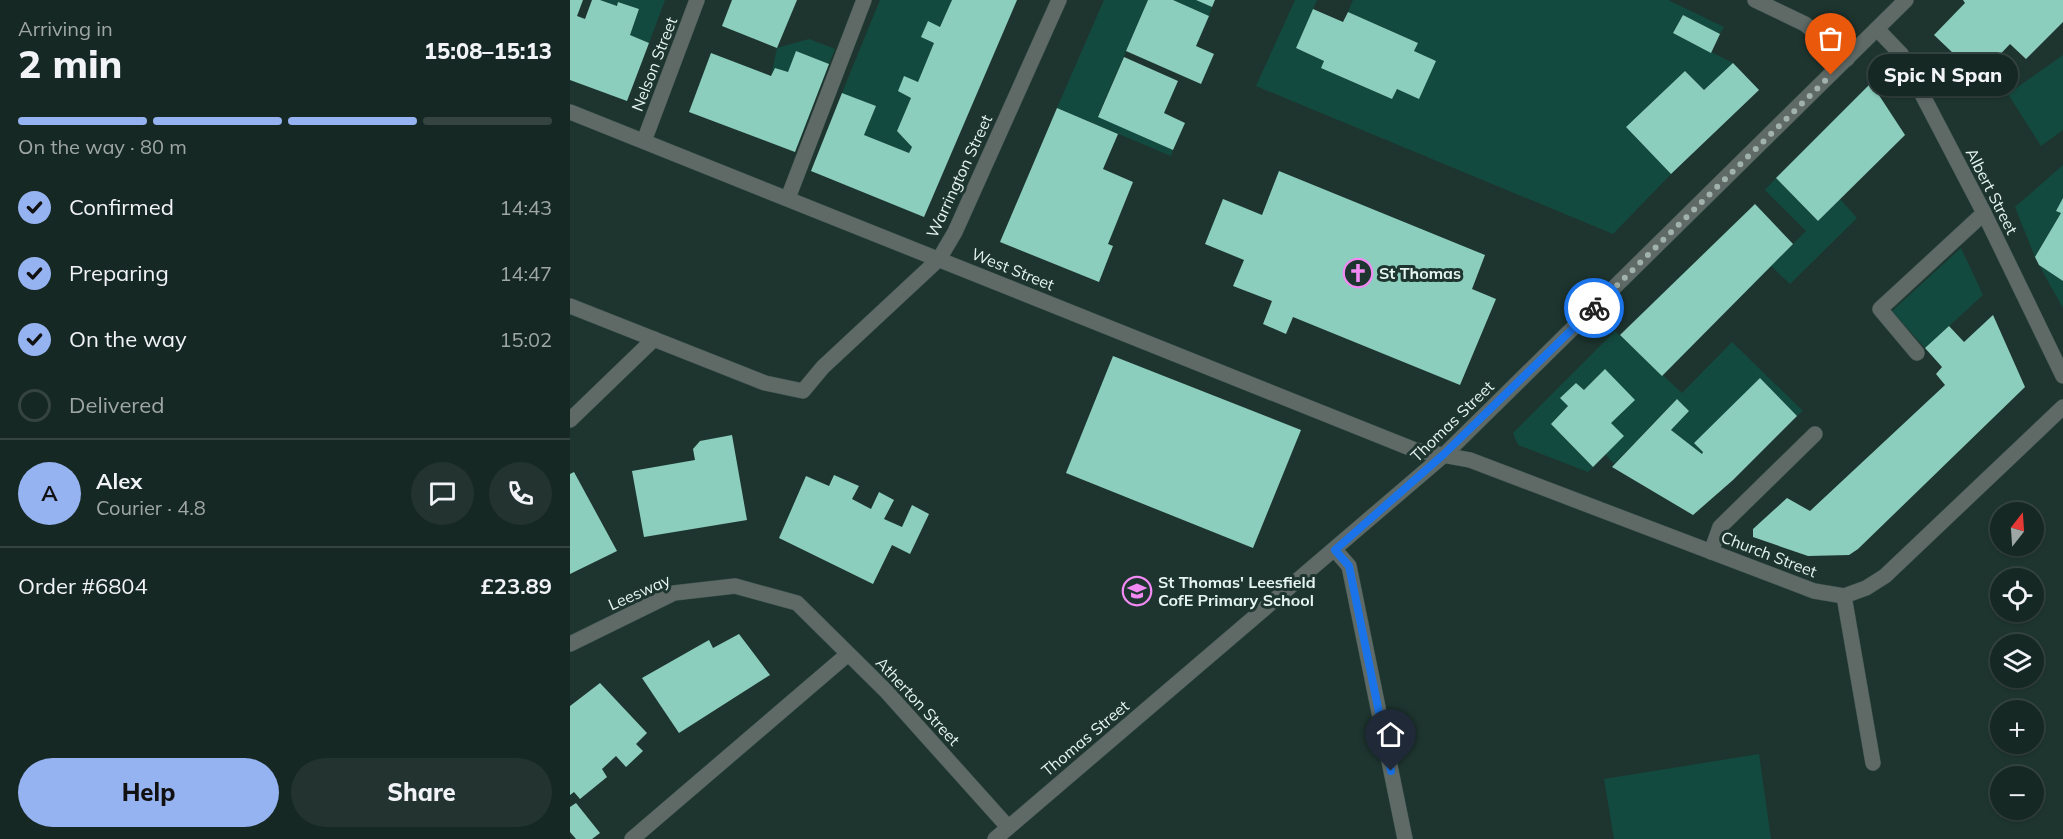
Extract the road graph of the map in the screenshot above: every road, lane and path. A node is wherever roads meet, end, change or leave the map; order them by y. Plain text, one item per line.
1 (697, 0) edge
2 (864, 0) edge
3 (1059, 0) edge
4 (1755, 0) edge
5 (1906, 0) edge
6 (1877, 29) junction
7 (1847, 59) junction
8 (570, 112) edge
9 (644, 141) junction
10 (788, 198) junction
11 (1984, 213) junction
12 (939, 259) junction
13 (570, 306) edge
14 (654, 339) junction
15 (1917, 353) dead end
16 (2063, 376) edge
17 (2063, 407) edge
18 (570, 420) edge
19 (1815, 434) dead end
20 (1444, 454) junction
21 (1335, 550) junction
22 (1711, 552) junction
23 (1844, 596) junction
24 (797, 603) joint
25 (570, 644) edge
26 (848, 654) junction
27 (1873, 763) dead end
28 (1008, 827) junction
29 (632, 839) edge
30 (995, 839) edge
31 (1405, 839) edge

1 - 9 street, Nelson Street
2 - 10 street
3 - 12 street, Warrington Street
4 - 7 street
5 - 6 street, Thomas Street
6 - 7 street, Thomas Street
6 - 11 street, Albert Street
7 - 20 street, Thomas Street
8 - 9 street, West Street
9 - 10 street, West Street
10 - 12 street, West Street
11 - 15 street
11 - 16 street, Albert Street
12 - 14 street, Warrington Street
12 - 20 street, West Street
13 - 14 street
14 - 18 street
17 - 23 street
19 - 22 street
20 - 21 street, Thomas Street
20 - 22 street, Church Street
21 - 28 street, Thomas Street
21 - 31 street
22 - 23 street, Church Street
23 - 27 street
24 - 25 street, Leesway
24 - 26 street, Atherton Street
26 - 28 street, Atherton Street
26 - 29 street
28 - 30 street, Thomas Street

